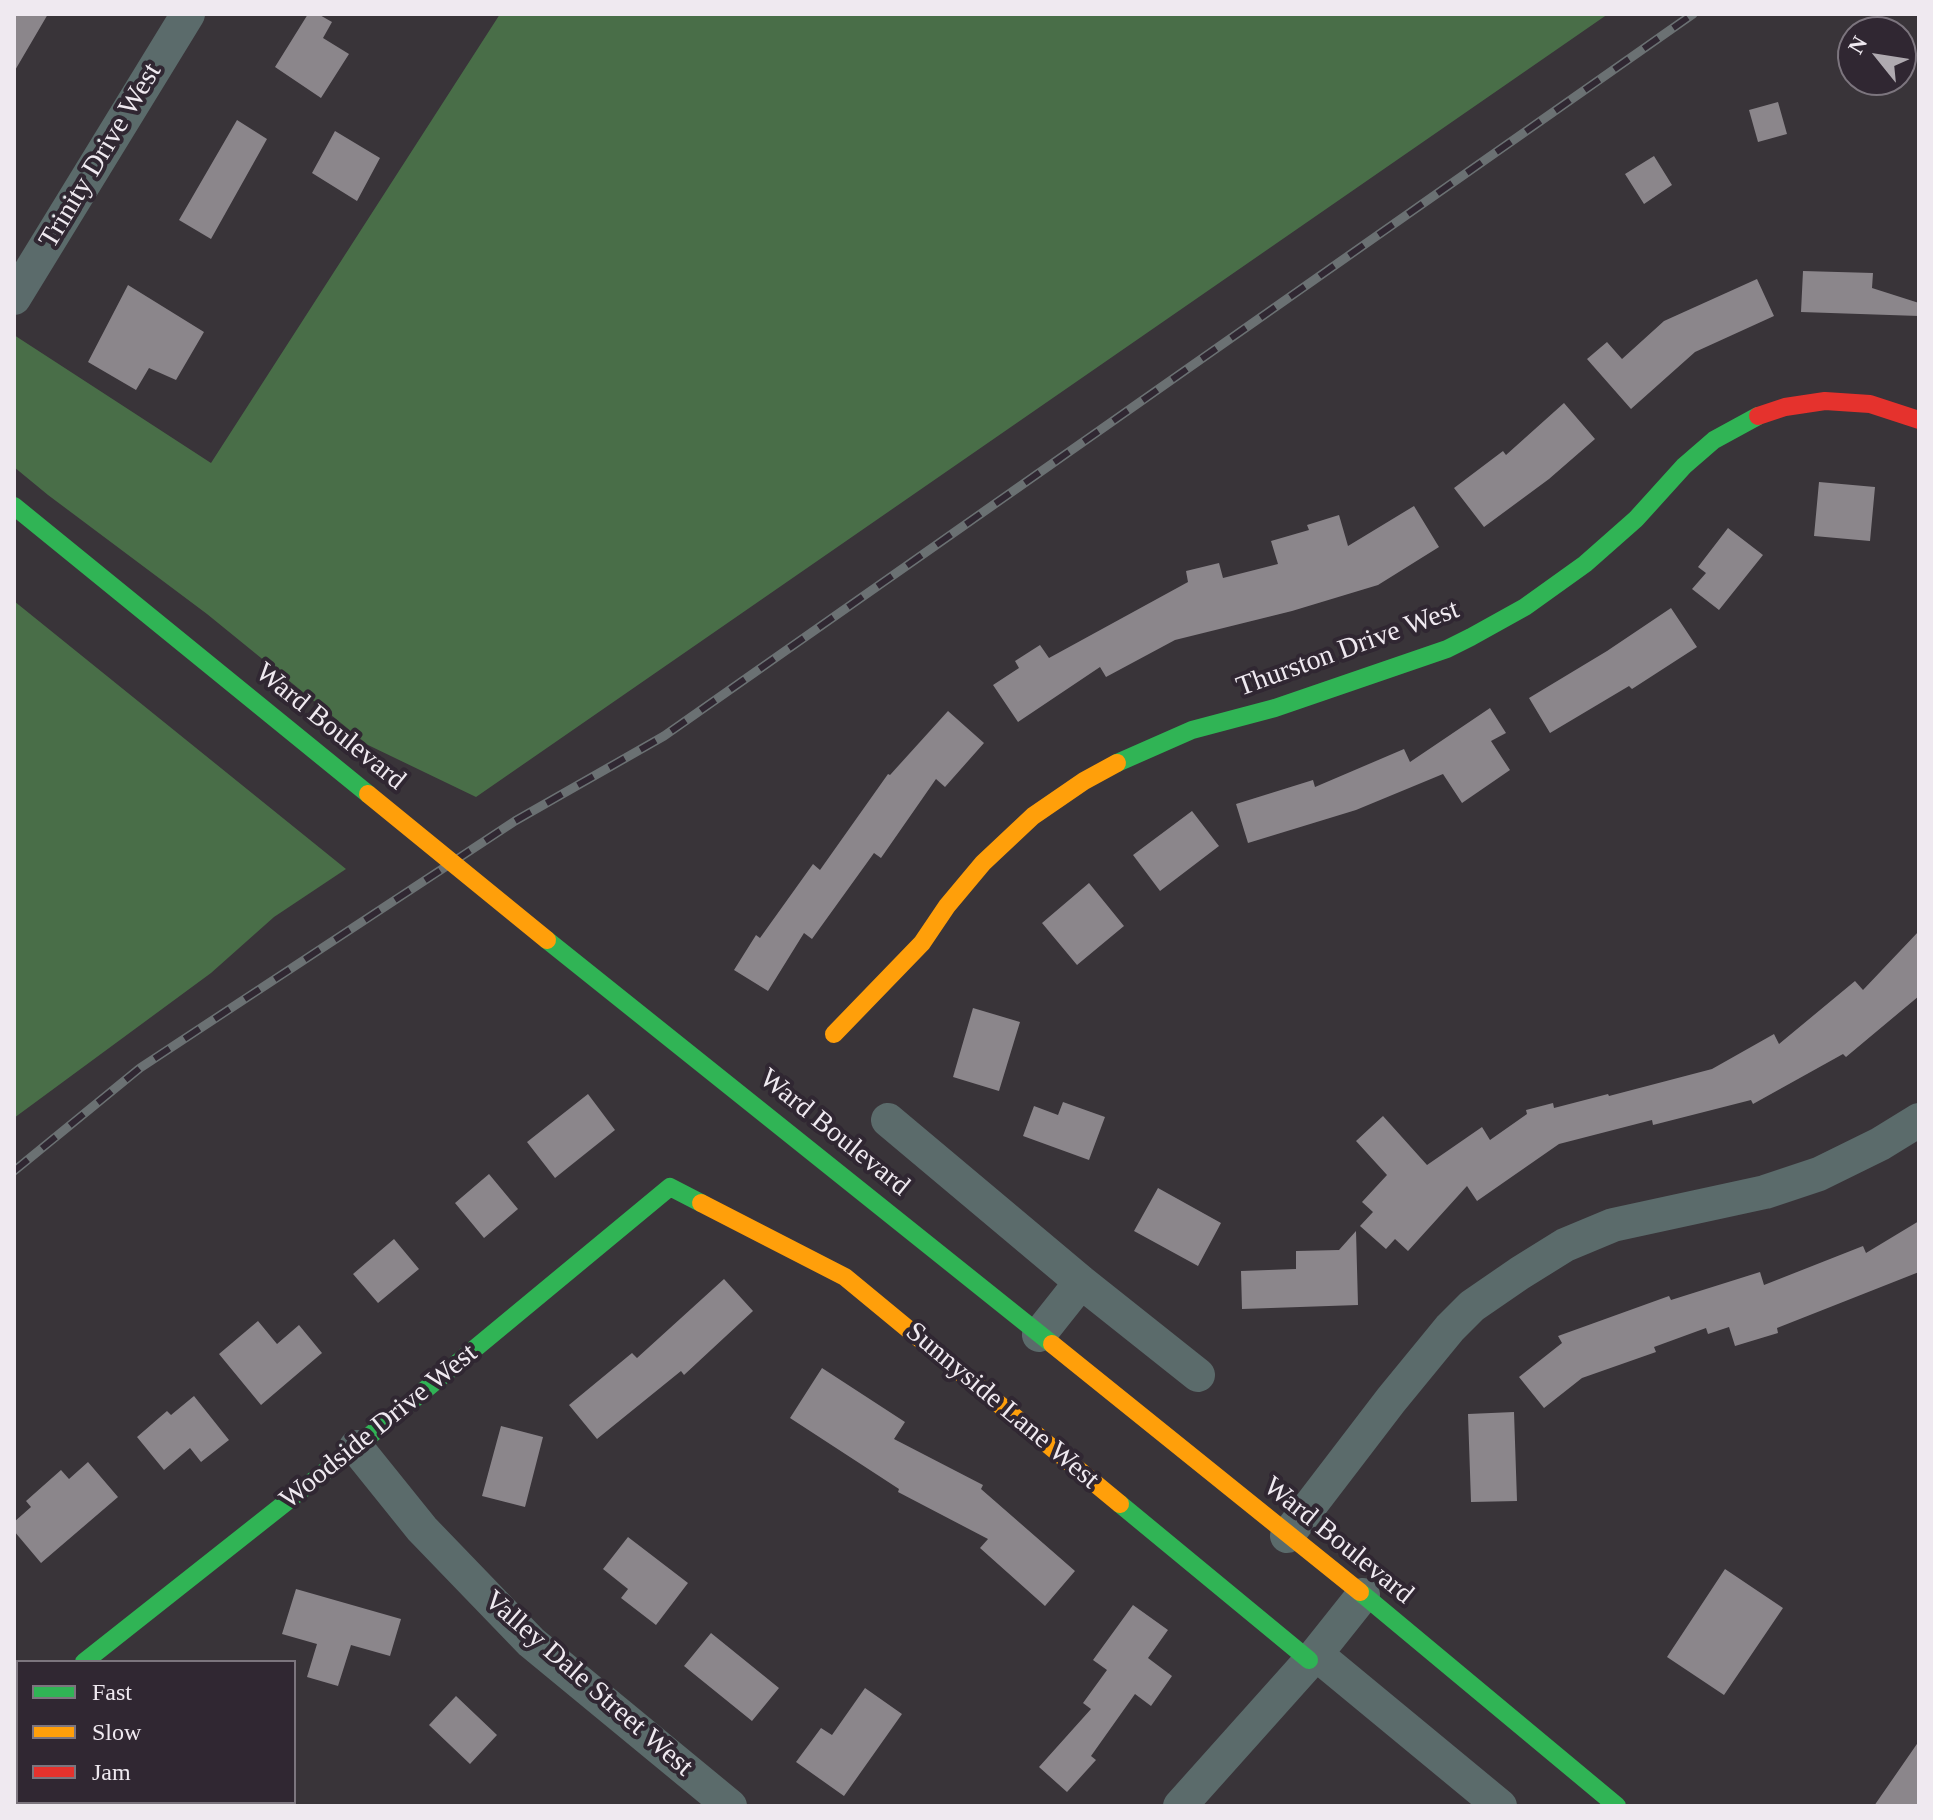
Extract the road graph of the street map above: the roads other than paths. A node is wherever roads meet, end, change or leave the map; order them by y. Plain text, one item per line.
1 (188, 14) edge
2 (14, 298) edge
3 (1919, 420) edge
4 (14, 506) edge
5 (834, 1034) dead end
6 (888, 1120) dead end
7 (1919, 1120) edge
8 (670, 1187) joint
9 (1081, 1282) junction
10 (1039, 1335) junction
11 (1198, 1375) dead end
12 (356, 1447) junction
13 (1287, 1536) junction
14 (1363, 1595) junction
15 (1312, 1657) junction
16 (87, 1660) edge
17 (730, 1806) edge
18 (1180, 1806) edge
19 (1500, 1806) edge
20 (1617, 1806) edge

1 - 2 street, Trinity Drive West
3 - 5 street, Thurston Drive West
4 - 10 street, Ward Boulevard, bridge
6 - 9 street
7 - 13 street
8 - 12 street, Woodside Drive West
8 - 15 street, Sunnyside Lane West
9 - 10 street
9 - 11 street
10 - 13 street, Ward Boulevard
12 - 16 street, Woodside Drive West
12 - 17 street, Valley Dale Street West
13 - 14 street, Ward Boulevard
14 - 15 street
14 - 20 street, Ward Boulevard
15 - 18 street
15 - 19 street, Sunnyside Lane West

